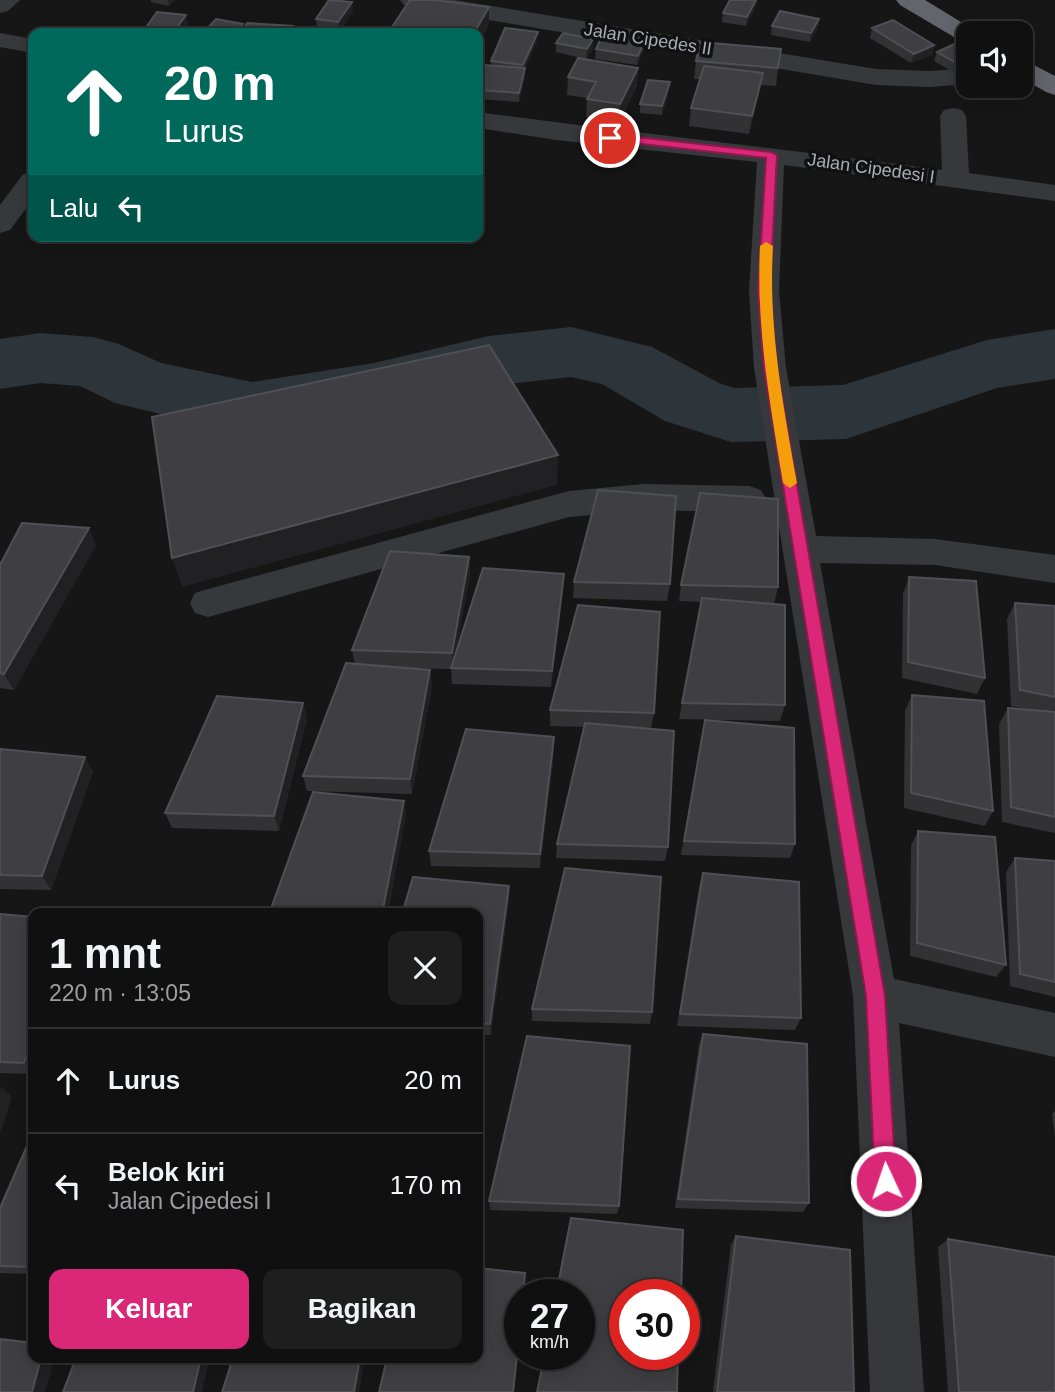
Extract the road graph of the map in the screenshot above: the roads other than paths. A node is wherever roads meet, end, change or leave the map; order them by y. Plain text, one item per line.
1 (8, 0) edge
2 (412, 0) edge
3 (908, 0) edge
4 (0, 6) edge
5 (956, 28) edge
6 (0, 40) edge
7 (28, 45) edge
8 (1033, 74) edge
9 (956, 77) edge
10 (1055, 87) edge
11 (953, 116) dead end
12 (483, 121) edge
13 (771, 155) junction
14 (956, 180) junction
15 (28, 186) edge
16 (1055, 193) edge
17 (2, 219) edge
18 (793, 500) junction
19 (799, 549) junction
20 (1055, 569) edge
21 (208, 603) dead end
22 (875, 996) junction
23 (1055, 1035) edge
24 (897, 1392) edge

1 - 4 street
2 - 9 street, Jalan Cipedes II
3 - 5 highway
6 - 7 street
8 - 10 highway
11 - 14 street
12 - 13 street, Jalan Cipedesi I
13 - 14 street, Jalan Cipedesi I
13 - 18 street
14 - 16 street, Jalan Cipedesi I
15 - 17 street
18 - 19 street
18 - 21 street
19 - 20 street
19 - 22 street
22 - 23 street
22 - 24 street

